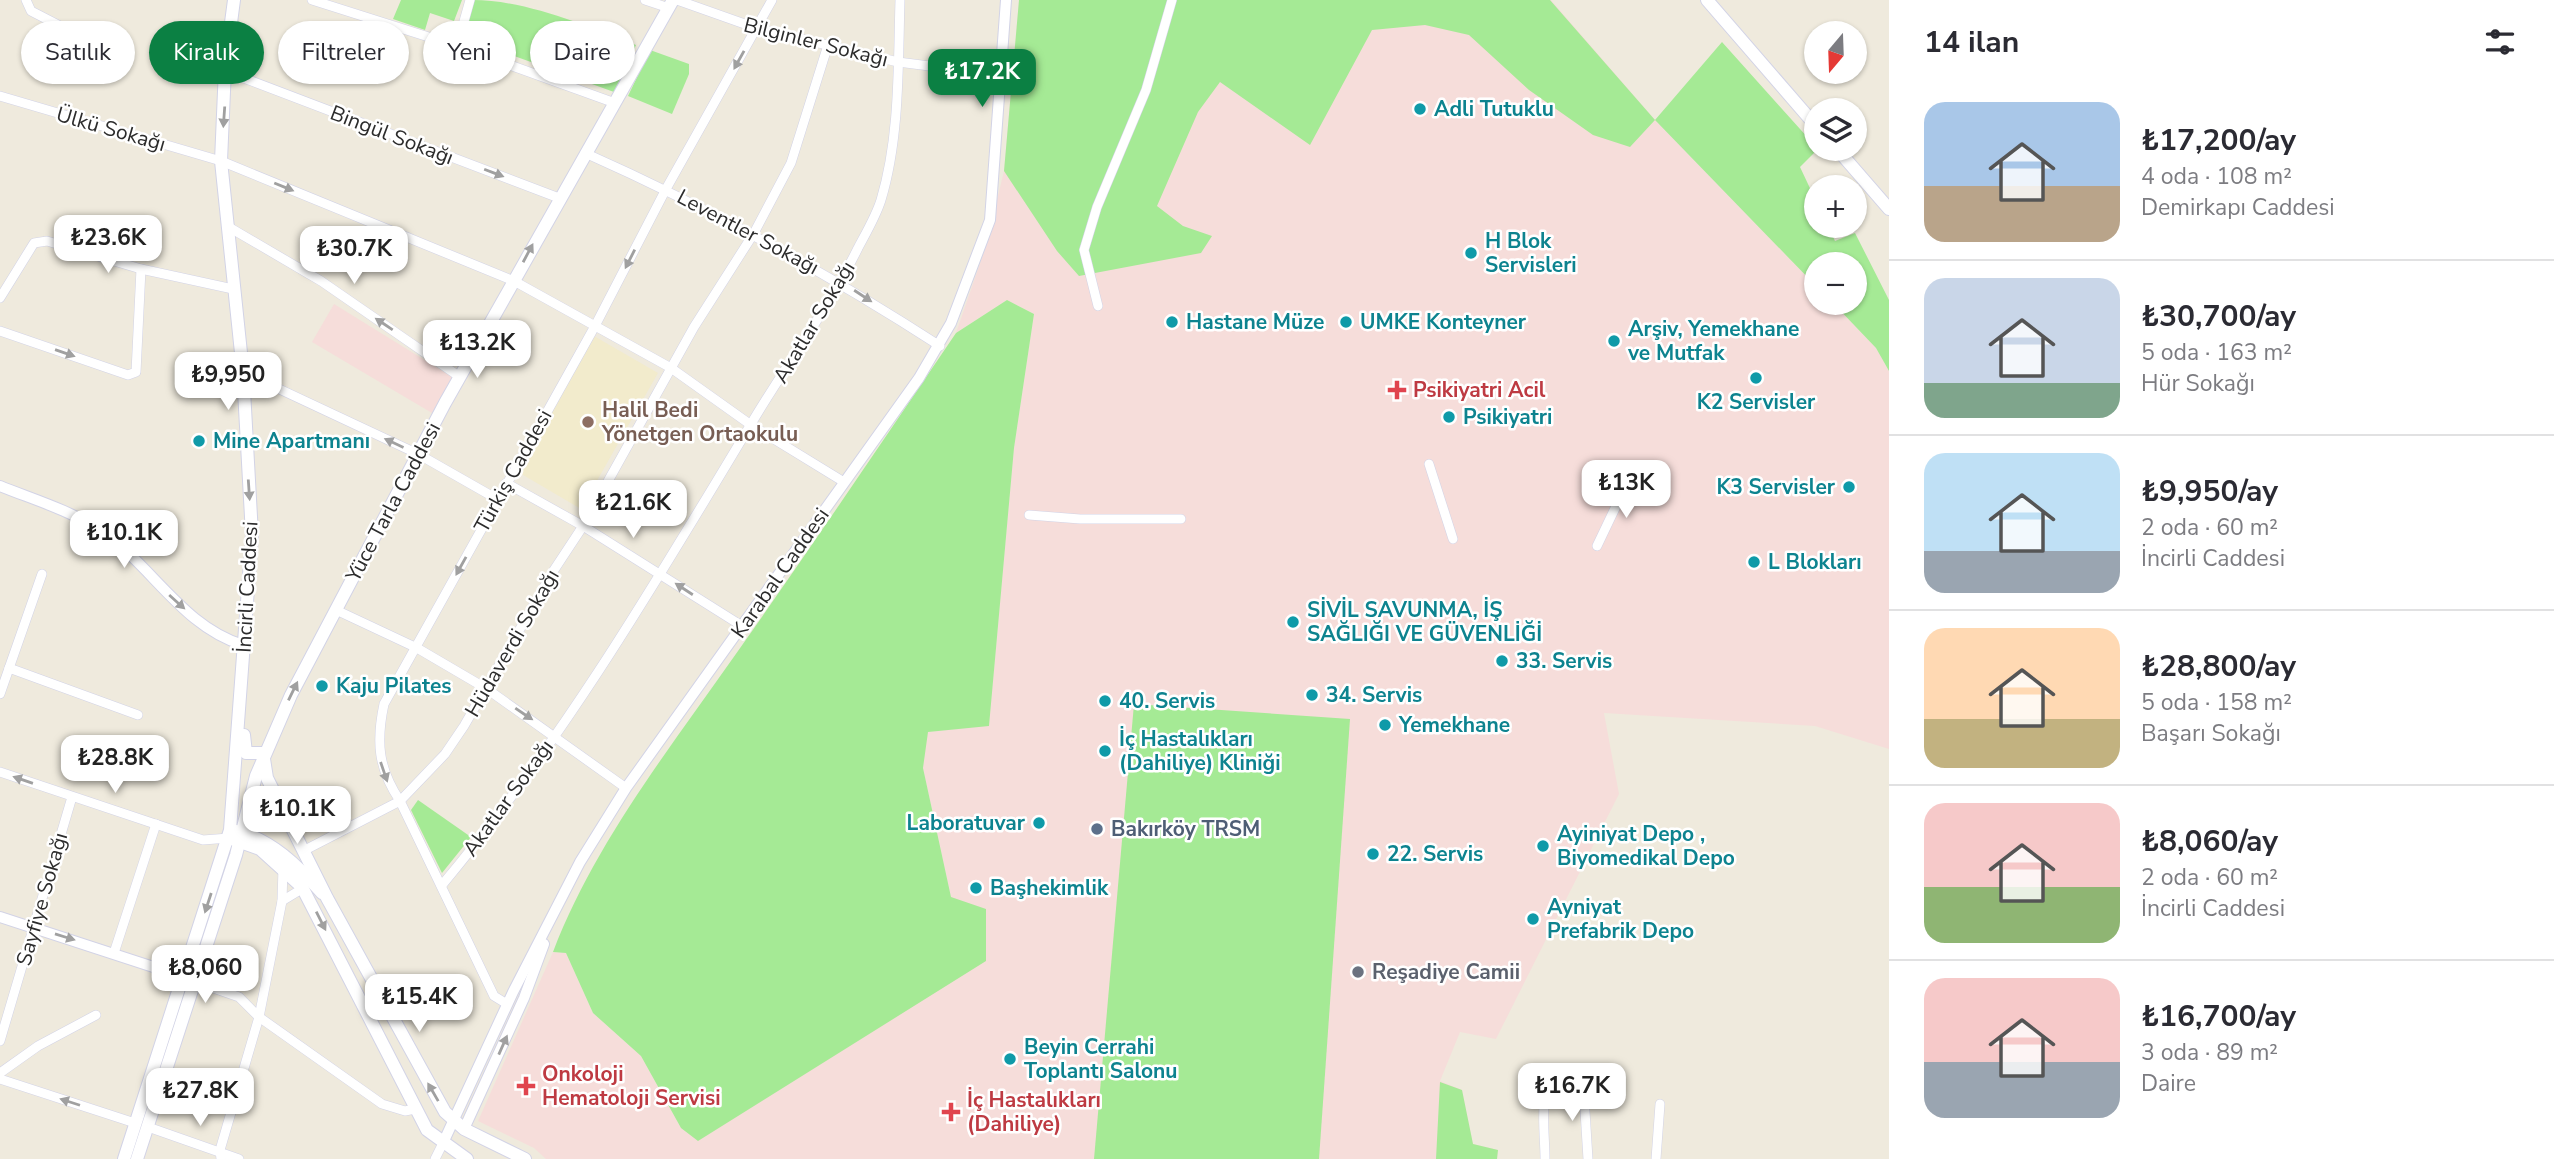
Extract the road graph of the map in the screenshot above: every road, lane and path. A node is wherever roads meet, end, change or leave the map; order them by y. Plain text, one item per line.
1 (26, 0) edge
2 (234, 0) edge
3 (312, 0) edge
4 (470, 0) edge
5 (645, 0) edge
6 (772, 0) edge
7 (900, 0) edge
8 (1006, 0) edge
9 (1172, 0) edge
10 (1707, 0) edge
11 (673, 3) edge
12 (50, 21) edge
13 (231, 21) edge
14 (464, 21) edge
15 (756, 28) junction
16 (423, 35) edge
17 (828, 45) junction
18 (898, 62) junction
19 (516, 67) edge
20 (1000, 75) junction
21 (224, 84) edge
22 (259, 84) edge
23 (0, 96) edge
24 (615, 103) junction
25 (1804, 111) edge
26 (585, 153) junction
27 (221, 161) junction
28 (1847, 161) edge
29 (666, 189) junction
30 (559, 198) junction
31 (1889, 209) edge
32 (227, 226) junction
33 (754, 233) junction
34 (141, 269) junction
35 (514, 281) junction
36 (841, 282) junction
37 (233, 289) junction
38 (0, 298) edge
39 (1098, 306) dead end
40 (595, 326) junction
41 (0, 331) edge
42 (940, 346) junction
43 (671, 368) junction
44 (243, 372) junction
45 (460, 377) junction
46 (751, 425) junction
47 (418, 454) junction
48 (1430, 464) dead end
49 (1628, 481) dead end
50 (844, 482) junction
51 (506, 483) junction
52 (0, 485) edge
53 (497, 499) junction
54 (1029, 515) dead end
55 (1181, 519) dead end
56 (583, 526) junction
57 (1453, 539) dead end
58 (1597, 547) dead end
59 (42, 574) dead end
60 (661, 574) junction
61 (336, 610) junction
62 (742, 626) junction
63 (243, 645) junction
64 (417, 648) junction
65 (9, 668) junction
66 (487, 689) junction
67 (0, 694) edge
68 (240, 707) junction
69 (138, 715) dead end
70 (555, 735) junction
71 (265, 753) junction
72 (0, 772) edge
73 (626, 788) junction
74 (72, 797) junction
75 (400, 801) junction
76 (156, 824) junction
77 (235, 835) junction
78 (305, 850) junction
79 (283, 866) junction
80 (442, 885) junction
81 (307, 894) junction
82 (327, 898) junction
83 (282, 901) junction
84 (0, 917) edge
85 (553, 918) junction
86 (34, 928) junction
87 (114, 953) junction
88 (190, 980) junction
89 (507, 1004) junction
90 (96, 1015) dead end
91 (259, 1017) junction
92 (0, 1041) edge
93 (0, 1073) edge
94 (0, 1079) edge
95 (1660, 1104) dead end
96 (415, 1109) junction
97 (141, 1125) junction
98 (459, 1126) junction
99 (443, 1143) junction
100 (220, 1154) edge
101 (124, 1159) edge
102 (137, 1159) edge
103 (239, 1159) edge
104 (435, 1159) edge
105 (467, 1159) edge
106 (525, 1159) edge
107 (1545, 1159) edge
108 (1588, 1159) edge
109 (1656, 1159) edge

1 - 12 street
2 - 13 main road, İncirli Caddesi
3 - 16 street
4 - 14 street
5 - 11 street, Bilginler Sokağı
6 - 15 street, Türkiş Caddesi
7 - 18 street, Akatlar Sokağı
8 - 20 street, Karabal Caddesi
9 - 39 street
10 - 25 main road
11 - 15 street, Bilginler Sokağı
11 - 24 main road, Yüce Tarla Caddesi
15 - 17 street, Bilginler Sokağı
15 -> 29 street, Türkiş Caddesi
17 - 18 street, Bilginler Sokağı
17 - 33 street, Hüdaverdi Sokağı
18 - 20 street, Bilginler Sokağı
18 - 36 street, Akatlar Sokağı
19 - 24 street
20 - 42 street, Karabal Caddesi
21 -> 27 main road, İncirli Caddesi
22 -> 30 street, Bingül Sokağı
23 - 27 street, Ülkü Sokağı
24 - 26 main road, Yüce Tarla Caddesi
26 - 29 street, Leventler Sokağı
26 - 30 main road, Yüce Tarla Caddesi
27 - 32 main road, İncirli Caddesi
27 -> 35 street, Ülkü Sokağı
28 - 31 main road
29 - 33 street, Leventler Sokağı
29 -> 40 street, Türkiş Caddesi
35 -> 30 main road, Yüce Tarla Caddesi
32 - 37 main road, İncirli Caddesi
45 -> 32 street
33 - 36 street, Leventler Sokağı
33 - 43 street, Hüdaverdi Sokağı
34 - 37 street
34 - 38 street
41 -> 34 street
35 - 40 street, Ülkü Sokağı
35 - 45 main road, Yüce Tarla Caddesi
36 -> 42 street, Leventler Sokağı
36 - 46 street, Akatlar Sokağı
37 - 44 main road, İncirli Caddesi
40 - 43 street, Ülkü Sokağı
40 - 51 street, Türkiş Caddesi
42 - 50 street, Karabal Caddesi
43 - 46 street, Ülkü Sokağı
43 - 56 street, Hüdaverdi Sokağı
47 -> 44 street
44 -> 63 main road, İncirli Caddesi
45 - 47 main road, Yüce Tarla Caddesi
46 - 50 street, Ülkü Sokağı
46 - 60 street, Akatlar Sokağı
47 - 53 street
47 - 61 main road, Yüce Tarla Caddesi
48 - 57 street
49 - 58 street
50 - 62 street, Karabal Caddesi
51 - 53 street, Türkiş Caddesi
51 - 56 street
52 -> 63 street
53 -> 64 street, Türkiş Caddesi
54 - 55 street
56 - 60 street
56 - 66 street, Hüdaverdi Sokağı
59 - 65 street
62 -> 60 street
60 - 70 street, Akatlar Sokağı
61 - 64 street
71 -> 61 main road, Yüce Tarla Caddesi
62 - 73 street, Karabal Caddesi
63 - 68 main road, İncirli Caddesi
64 - 66 street
64 -> 75 street, Türkiş Caddesi
65 - 67 street
65 - 69 street
66 -> 70 street
66 - 75 street, Hüdaverdi Sokağı
68 - 71 main road
68 - 77 main road, İncirli Caddesi
70 - 73 street
70 - 80 street, Akatlar Sokağı
71 - 77 main road, İncirli Caddesi
71 - 78 main road
74 -> 72 street
73 - 85 street, Karabal Caddesi
74 - 76 street
74 - 86 street, Sayfiye Sokağı
75 - 78 street, Hüdaverdi Sokağı
75 - 80 street, Türkiş Caddesi
76 - 77 street
76 - 87 street
77 - 79 main road
77 - 82 main road
77 - 88 main road, İncirli Caddesi
78 - 82 main road
79 - 81 main road
79 - 83 street
80 - 89 street, Türkiş Caddesi
81 - 83 street
81 -> 96 main road
98 -> 82 main road
83 - 91 street
84 - 86 street
85 - 89 street, Karabal Caddesi
98 -> 85 street, Karabal Caddesi
86 -> 87 street
86 - 92 street, Sayfiye Sokağı
87 - 88 street
88 - 91 street
88 - 97 main road, İncirli Caddesi
89 - 98 street, Karabal Caddesi
90 - 93 street
91 - 96 street
91 - 100 street
97 -> 94 street
95 - 109 street
96 - 99 main road
97 - 100 street
97 - 101 main road, İncirli Caddesi
97 - 102 main road, İncirli Caddesi
98 - 99 street, Karabal Caddesi
98 - 106 main road
99 - 104 street
99 - 105 main road
100 - 103 street
107 - 108 street

